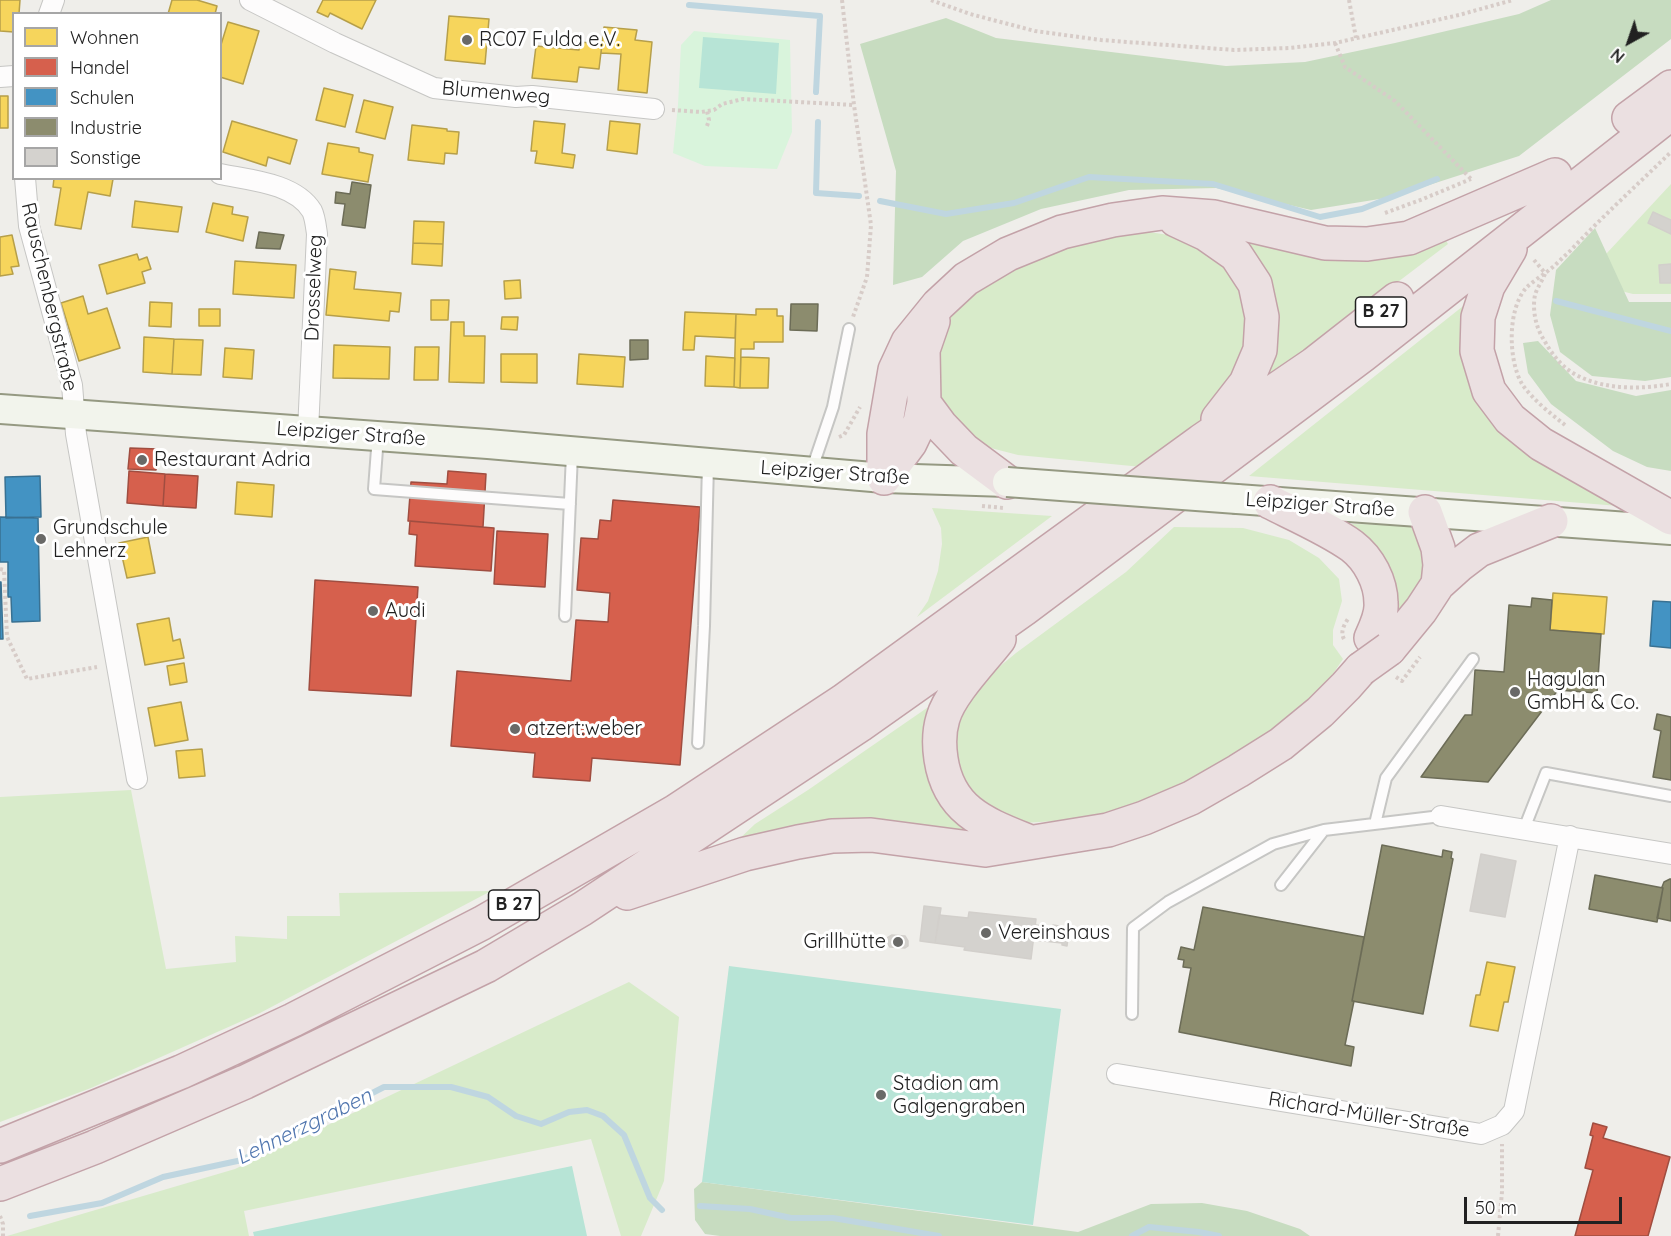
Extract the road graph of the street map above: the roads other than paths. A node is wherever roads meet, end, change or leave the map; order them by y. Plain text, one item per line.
1 (250, 0) edge
2 (1671, 87) edge
3 (654, 109) road end
4 (1671, 113) edge
5 (222, 174) edge
6 (1555, 175) junction
7 (25, 180) edge
8 (1162, 213) junction
9 (1527, 245) junction
10 (938, 305) junction
11 (849, 329) road end
12 (924, 403) junction
13 (0, 409) edge
14 (73, 415) junction
15 (308, 431) junction
16 (378, 436) junction
17 (1201, 441) junction
18 (572, 450) junction
19 (708, 464) junction
20 (811, 472) junction
21 (884, 477) junction
22 (994, 481) junction
23 (1270, 502) junction
24 (570, 504) junction
25 (1425, 512) junction
26 (1671, 518) edge
27 (1551, 521) junction
28 (1671, 530) edge
29 (1438, 584) junction
30 (1024, 609) junction
31 (565, 616) dead end
32 (1363, 657) junction
33 (1473, 658) dead end
34 (698, 743) dead end
35 (137, 779) dead end
36 (1671, 796) edge
37 (1441, 816) joint
38 (1375, 824) junction
39 (1524, 829) junction
40 (1324, 830) junction
41 (1570, 836) junction
42 (1030, 842) junction
43 (1671, 854) edge
44 (1281, 885) dead end
45 (582, 909) junction
46 (1132, 1014) dead end
47 (1117, 1074) dead end
48 (1, 1146) edge
49 (7, 1182) edge

1 - 3 street, Blumenweg
2 - 6 highway, B 27
4 - 9 highway, B 27
5 - 15 street, Drosselweg
6 - 8 highway
6 - 17 highway, B 27
7 - 14 street, Rauschenbergstraße
8 - 10 highway
8 - 17 highway
9 - 26 highway
9 - 30 highway, B 27
10 - 12 highway
10 - 21 highway
11 - 20 lane
12 - 21 highway
12 - 22 highway
13 - 14 main road, Leipziger Straße
14 - 15 main road, Leipziger Straße
14 - 35 street, Rauschenbergstraße
15 - 16 main road, Leipziger Straße
16 - 18 main road, Leipziger Straße
16 - 24 lane
17 - 48 highway, B 27
18 - 19 main road, Leipziger Straße
18 - 24 lane
19 - 20 main road, Leipziger Straße
19 - 34 lane
20 - 21 main road, Leipziger Straße
21 - 22 main road, Leipziger Straße
22 - 23 main road, Leipziger Straße, bridge
23 - 25 main road, Leipziger Straße
23 - 32 highway
24 - 31 lane
25 - 27 main road, Leipziger Straße
25 - 29 highway
27 - 28 main road, Leipziger Straße
27 - 29 highway
29 - 32 highway
30 - 42 highway
30 - 45 highway, B 27
32 - 42 highway
33 - 38 lane
36 - 39 lane
37 - 38 lane
37 - 39 street
38 - 40 lane
39 - 41 street
40 - 44 lane
40 - 46 lane
41 - 43 street
41 - 47 street, Richard-Müller-Straße
42 - 45 highway
45 - 49 highway, B 27

